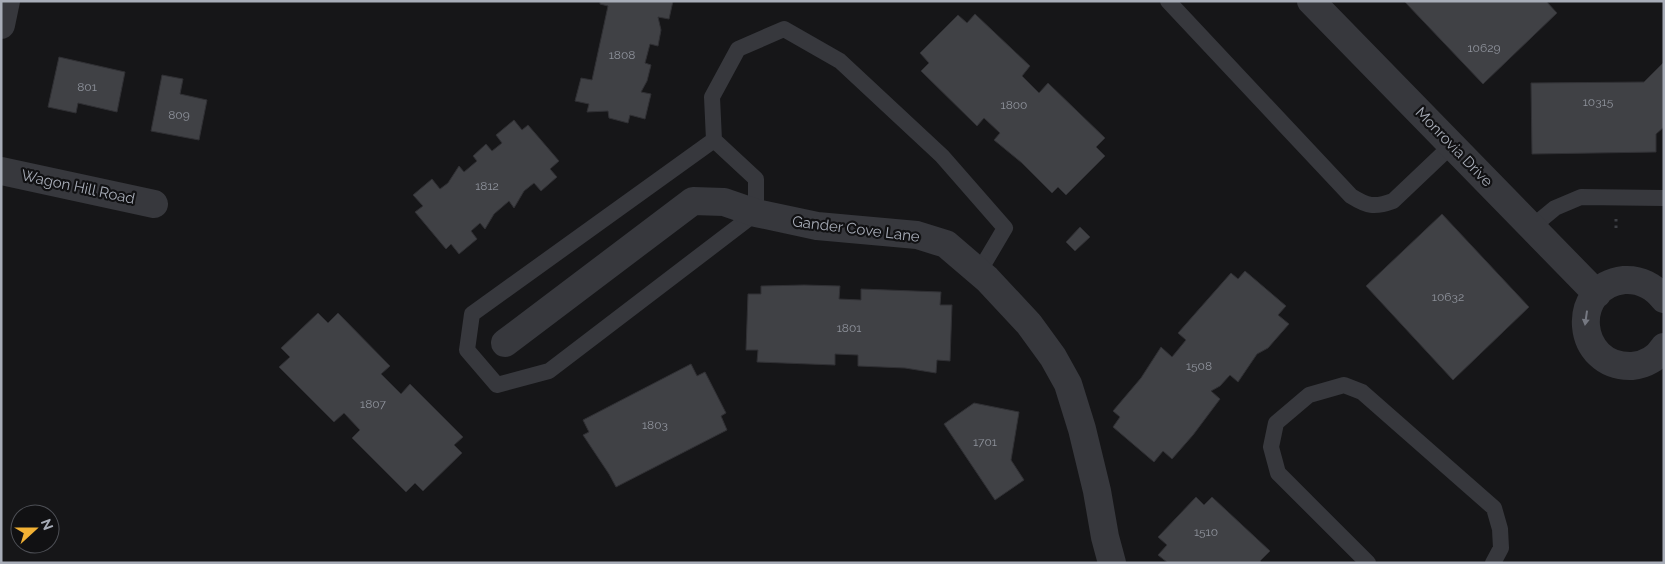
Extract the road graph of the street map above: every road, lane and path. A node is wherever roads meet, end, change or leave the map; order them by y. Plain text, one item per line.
1 (6, 1) edge
2 (1168, 1) edge
3 (1311, 1) edge
4 (1, 25) edge
5 (714, 140) junction
6 (1452, 145) junction
7 (1, 171) edge
8 (1664, 198) edge
9 (154, 204) dead end
10 (756, 212) junction
11 (1532, 227) junction
12 (979, 272) junction
13 (1662, 293) edge
14 (1597, 294) junction
15 (505, 344) dead end
16 (1662, 353) edge
17 (1112, 563) edge
18 (1368, 563) edge
19 (1493, 563) edge

1 - 4 street
2 - 6 lane
3 - 6 street, Monrovia Drive
5 - 10 lane
5 - 10 lane
5 - 12 lane
6 - 11 street, Monrovia Drive
7 - 9 street, Wagon Hill Road
8 - 11 lane
10 - 12 street, Gander Cove Lane
10 - 15 street, Gander Cove Lane
11 - 14 street, Monrovia Drive
12 - 17 street, Gander Cove Lane
13 - 14 street
14 -> 16 street
18 - 19 lane

